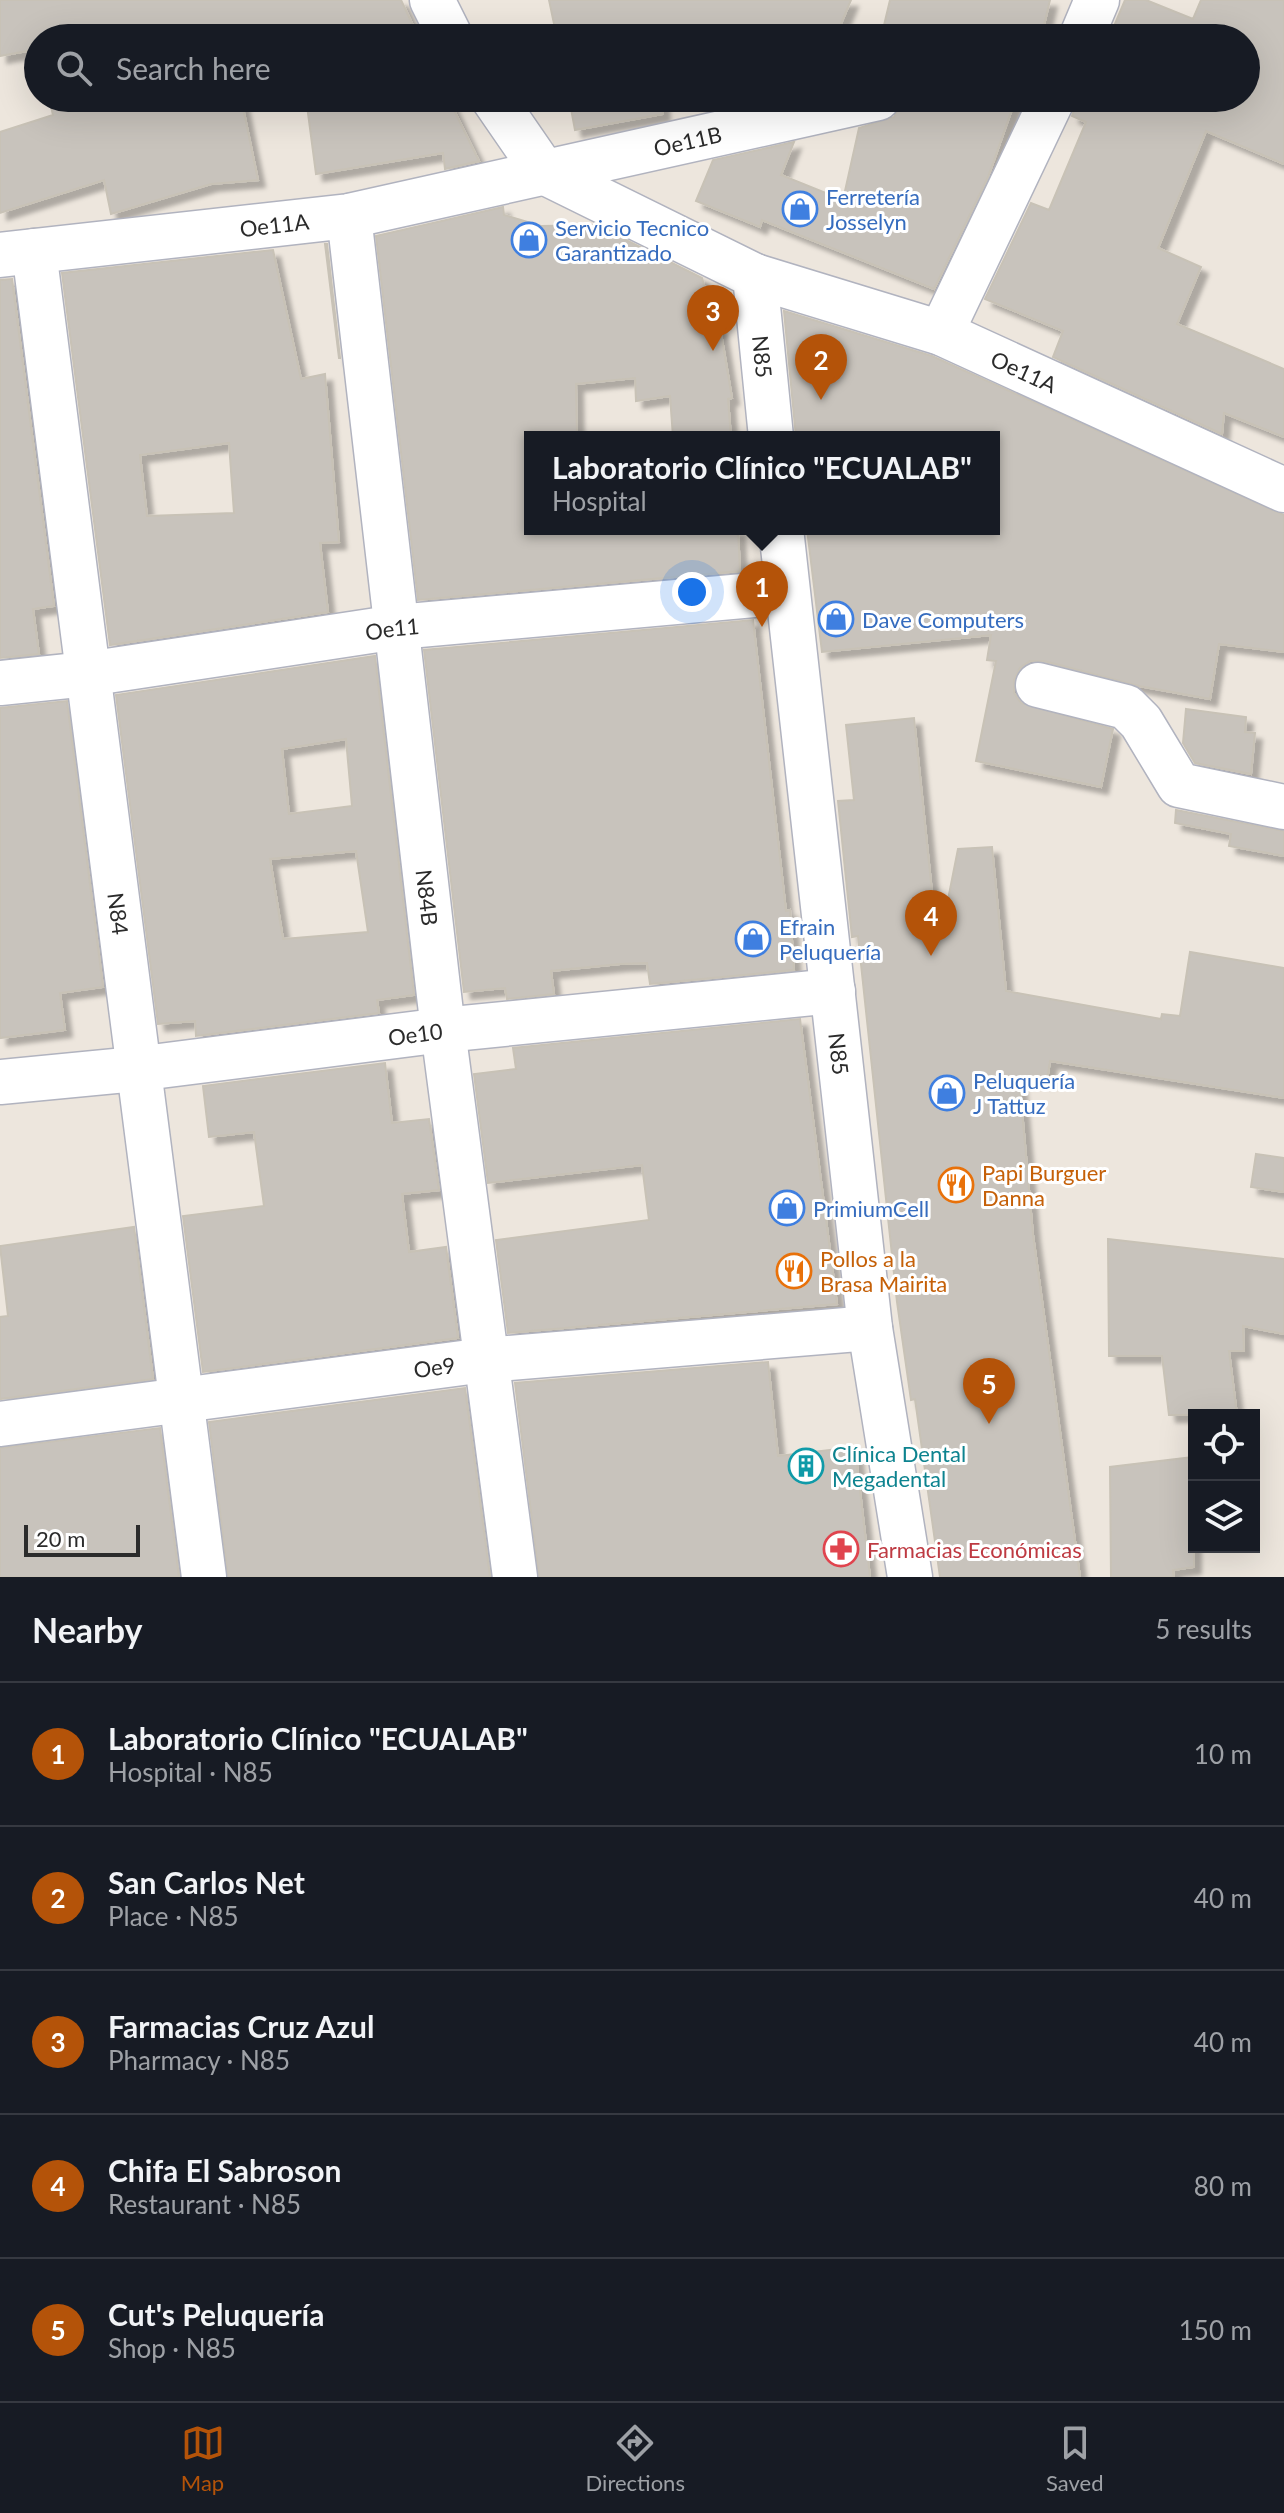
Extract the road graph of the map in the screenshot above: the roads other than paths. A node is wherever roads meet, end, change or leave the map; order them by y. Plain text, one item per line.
1 (432, 0) edge
2 (1097, 0) edge
3 (444, 24) edge
4 (1087, 24) edge
5 (503, 112) edge
6 (815, 112) edge
7 (1046, 112) edge
8 (544, 172) junction
9 (349, 216) junction
10 (17, 253) edge
11 (755, 276) junction
12 (941, 333) junction
13 (770, 431) edge
14 (1284, 490) edge
15 (782, 535) edge
16 (787, 592) junction
17 (397, 627) junction
18 (87, 674) junction
19 (0, 683) edge
20 (1038, 685) dead end
21 (1284, 807) edge
22 (833, 991) junction
23 (443, 1030) junction
24 (136, 1069) junction
25 (0, 1082) edge
26 (870, 1328) junction
27 (485, 1360) junction
28 (182, 1400) junction
29 (0, 1424) edge
30 (204, 1577) edge
31 (515, 1577) edge
32 (910, 1577) edge

1 - 3 street
2 - 4 street
5 - 8 street
6 - 8 street, Oe11B
7 - 12 street
8 - 9 street, Oe11A
8 - 11 street, Oe11A
9 - 10 street, Oe11A
9 - 17 street, N84B
10 - 18 street, N84
11 - 12 street, Oe11A
11 - 13 street, N85
12 - 14 street, Oe11A
15 - 16 street, N85
16 - 17 street, Oe11
16 - 22 street, N85
17 - 18 street, Oe11
17 - 23 street, N84B
18 - 19 street, Oe11
18 - 24 street, N84
20 - 21 street
22 - 23 street, Oe10
22 - 26 street, N85
23 - 24 street, Oe10
23 - 27 street, N84B
24 - 25 street, Oe10
24 - 28 street, N84
26 - 27 street, Oe9
26 - 32 street, N85
27 - 28 street, Oe9
27 - 31 street, N84B
28 - 29 street, Oe9
28 - 30 street, N84

